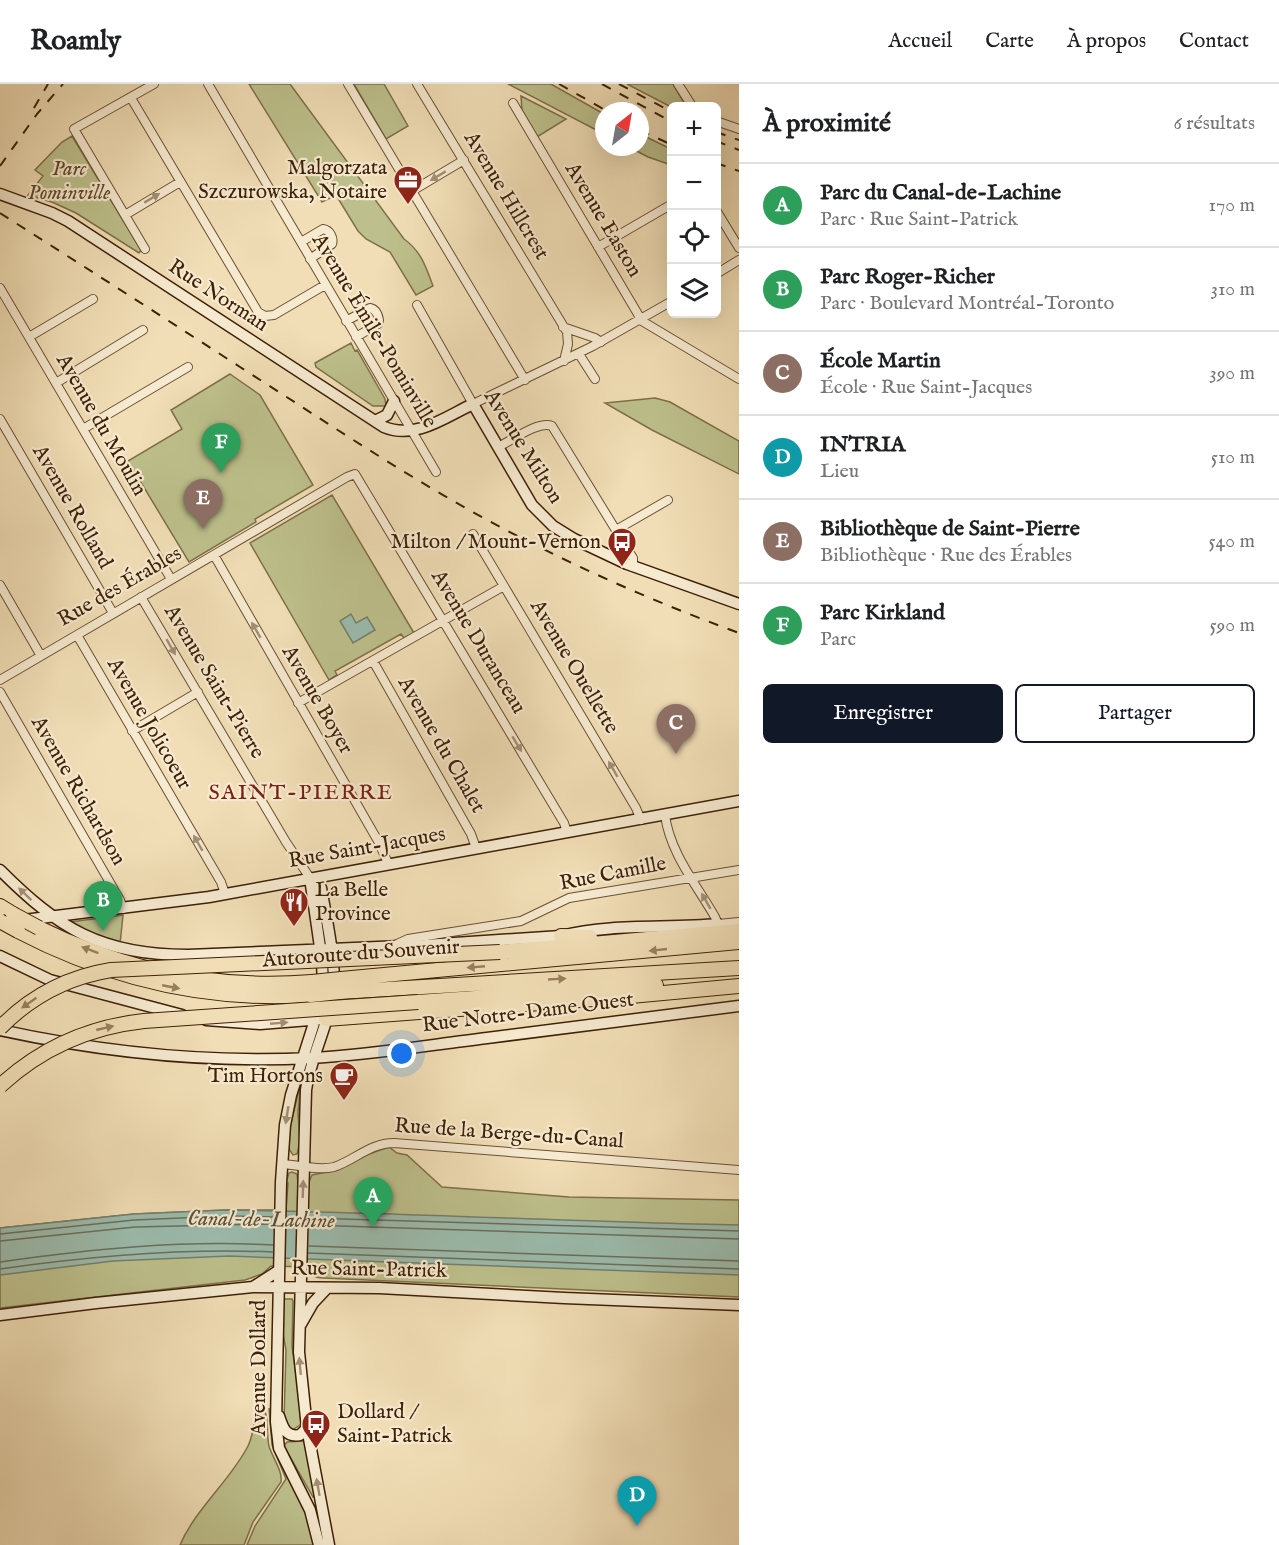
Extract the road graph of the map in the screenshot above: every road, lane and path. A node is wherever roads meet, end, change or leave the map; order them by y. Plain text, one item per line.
1 (154, 84) edge
2 (207, 84) edge
3 (348, 84) edge
4 (417, 84) edge
5 (678, 84) edge
6 (131, 98) junction
7 (689, 102) edge
8 (513, 103) dead end
9 (721, 122) edge
10 (739, 129) edge
11 (464, 160) junction
12 (180, 182) junction
13 (412, 191) junction
14 (0, 194) edge
15 (667, 207) edge
16 (124, 215) junction
17 (721, 217) edge
18 (301, 242) junction
19 (598, 247) junction
20 (739, 248) edge
21 (145, 249) dead end
22 (310, 259) junction
23 (739, 260) edge
24 (721, 271) edge
25 (325, 285) junction
26 (0, 288) edge
27 (93, 299) dead end
28 (667, 304) edge
29 (417, 305) dead end
30 (641, 319) junction
31 (346, 321) junction
32 (564, 327) junction
33 (144, 330) dead end
34 (28, 337) junction
35 (356, 337) junction
36 (607, 339) junction
37 (579, 354) junction
38 (564, 361) junction
39 (188, 367) dead end
40 (595, 379) dead end
41 (739, 379) edge
42 (525, 380) junction
43 (56, 383) junction
44 (394, 401) junction
45 (473, 404) junction
46 (0, 419) edge
47 (375, 421) junction
48 (83, 429) junction
49 (412, 431) junction
50 (498, 447) junction
51 (436, 472) dead end
52 (353, 474) joint
53 (668, 500) dead end
54 (616, 530) junction
55 (473, 534) dead end
56 (214, 555) junction
57 (633, 567) junction
58 (171, 579) junction
59 (0, 585) edge
60 (504, 586) junction
61 (141, 597) junction
62 (739, 604) edge
63 (113, 613) junction
64 (444, 621) junction
65 (77, 635) junction
66 (41, 656) junction
67 (373, 661) junction
68 (0, 680) edge
69 (0, 692) edge
70 (198, 692) junction
71 (298, 703) junction
72 (132, 731) junction
73 (739, 801) edge
74 (665, 815) junction
75 (641, 820) junction
76 (567, 832) junction
77 (477, 848) junction
78 (388, 863) junction
79 (0, 870) edge
80 (739, 870) edge
81 (310, 878) junction
82 (692, 878) junction
83 (225, 894) junction
84 (0, 906) edge
85 (123, 909) junction
86 (52, 917) junction
87 (739, 922) edge
88 (0, 923) edge
89 (718, 924) junction
90 (739, 931) edge
91 (561, 936) junction
92 (655, 938) junction
93 (739, 942) edge
94 (392, 946) junction
95 (325, 949) junction
96 (0, 956) edge
97 (739, 968) edge
98 (739, 980) edge
99 (340, 986) junction
100 (739, 986) edge
101 (312, 988) junction
102 (739, 1006) edge
103 (321, 1019) junction
104 (0, 1029) edge
105 (308, 1058) junction
106 (0, 1086) edge
107 (282, 1164) junction
108 (304, 1166) junction
109 (739, 1170) edge
110 (281, 1182) joint
111 (303, 1211) joint
112 (279, 1268) junction
113 (301, 1269) junction
114 (253, 1287) junction
115 (278, 1288) junction
116 (300, 1288) junction
117 (327, 1288) junction
118 (739, 1305) edge
119 (0, 1315) edge
120 (299, 1327) junction
121 (276, 1407) junction
122 (307, 1428) junction
123 (319, 1545) edge
124 (329, 1545) edge

1 - 6 street
2 - 18 street, Avenue Émile-Pominville
3 - 13 street
4 - 11 street, Avenue Hillcrest
5 - 7 street
6 - 12 street
6 - 16 street
8 - 19 street, Avenue Easton
9 - 10 street
11 -> 13 street
11 - 32 street, Avenue Hillcrest
16 -> 12 street
12 - 25 street
13 - 42 street
14 - 47 main road, Rue Norman
15 - 19 street
16 - 21 street
17 - 20 street
18 - 22 street, Avenue Émile-Pominville
18 - 22 street
19 - 30 street, Avenue Easton
22 - 25 street, Avenue Émile-Pominville
23 - 24 street
25 - 31 street, Avenue Émile-Pominville
26 - 34 street, Avenue du Moulin
27 - 34 street
28 - 30 street
29 - 45 street, Avenue Milton
30 - 36 street
30 - 41 street, Avenue Easton
31 - 35 street, Avenue Émile-Pominville
31 - 35 street
32 - 36 street
32 - 38 street, Avenue Hillcrest
33 - 43 street
34 - 43 street, Avenue du Moulin
35 - 44 street, Avenue Émile-Pominville
36 - 37 street
37 - 38 street
37 - 40 street
38 - 42 street
39 - 48 street
42 - 45 street
43 - 48 street, Avenue du Moulin
44 - 47 main road
44 - 49 street, Avenue Émile-Pominville
45 - 49 main road
45 - 50 main road, Avenue Milton
46 - 63 street, Avenue Rolland
47 - 49 main road, Rue Norman
48 - 58 street, Avenue du Moulin
49 - 51 street, Avenue Émile-Pominville
50 - 54 street
50 - 57 main road, Avenue Milton
52 - 56 street, Rue des Érables
52 - 64 street, Avenue Duranceau
53 - 54 street
54 - 57 street
55 - 60 street, Avenue Ouellette
56 - 58 street, Rue des Érables
71 -> 56 street, Avenue Boyer
57 - 62 main road, Avenue Milton
58 - 61 street, Rue des Érables
59 - 66 street
60 - 64 street
75 -> 60 street, Avenue Ouellette
61 - 63 street, Rue des Érables
61 -> 70 street, Avenue Saint-Pierre
63 - 65 street, Rue des Érables
64 - 67 street
64 -> 76 street, Avenue Duranceau
65 - 66 street, Rue des Érables
65 - 72 street, Avenue Jolicoeur
66 - 68 street, Rue des Érables
67 - 71 street
67 - 77 street, Avenue du Chalet
69 - 85 street, Avenue Richardson
70 - 72 street
70 - 81 street, Avenue Saint-Pierre
71 - 78 street, Avenue Boyer
83 -> 72 street, Avenue Jolicoeur
73 - 74 main road, Rue Saint-Jacques
74 - 75 main road, Rue Saint-Jacques
74 - 82 street
75 - 76 main road, Rue Saint-Jacques
76 - 77 main road, Rue Saint-Jacques
77 - 78 main road, Rue Saint-Jacques
78 - 81 main road, Rue Saint-Jacques
86 -> 79 main road
80 - 82 street, Rue Camille
81 - 83 main road, Rue Saint-Jacques
81 - 95 main road, Avenue Saint-Pierre
89 -> 82 street
82 - 94 street, Rue Camille
83 - 85 main road, Rue Saint-Jacques
101 -> 84 highway, Autoroute du Souvenir, bridge
85 - 86 main road, Rue Saint-Jacques
86 - 88 main road, Rue Saint-Jacques
86 - 95 main road
87 - 89 street
88 -> 101 highway, Autoroute du Souvenir, bridge
89 - 91 main road
90 - 92 highway
91 - 92 highway
91 - 94 main road
92 -> 104 highway, bridge
93 -> 99 highway, Autoroute du Souvenir
94 - 95 main road
95 - 103 main road, Avenue Saint-Pierre
96 -> 103 main road
99 -> 97 highway, Autoroute du Souvenir
106 -> 98 highway, bridge
99 - 101 highway, Autoroute du Souvenir, bridge
100 - 103 highway
102 - 105 main road, Rue Notre-Dame Ouest
103 - 105 main road, Avenue Saint-Pierre
104 - 105 main road, Rue Notre-Dame Ouest
105 -> 107 main road, Avenue Saint-Pierre
105 - 108 main road, Avenue Saint-Pierre
107 - 108 street, Rue de la Berge-du-Canal
107 - 110 main road, Avenue Saint-Pierre
108 - 109 street, Rue de la Berge-du-Canal
111 -> 108 main road, Avenue Saint-Pierre
110 - 112 main road, Avenue Dollard
111 - 113 main road, Avenue Dollard
112 - 114 main road
112 - 115 main road, Avenue Dollard
113 - 116 main road, Avenue Dollard
113 - 117 main road
114 - 115 main road, Rue Saint-Patrick
114 - 119 main road, Rue Saint-Patrick
115 - 116 main road, Rue Saint-Patrick
115 - 121 main road, Avenue Dollard
116 - 117 main road, Rue Saint-Patrick
116 - 120 main road, Avenue Dollard
117 - 118 main road, Rue Saint-Patrick
117 - 120 main road
122 -> 120 main road, Avenue Dollard
121 - 122 main road
121 - 123 main road, Avenue Dollard
124 -> 122 main road, Avenue Dollard

